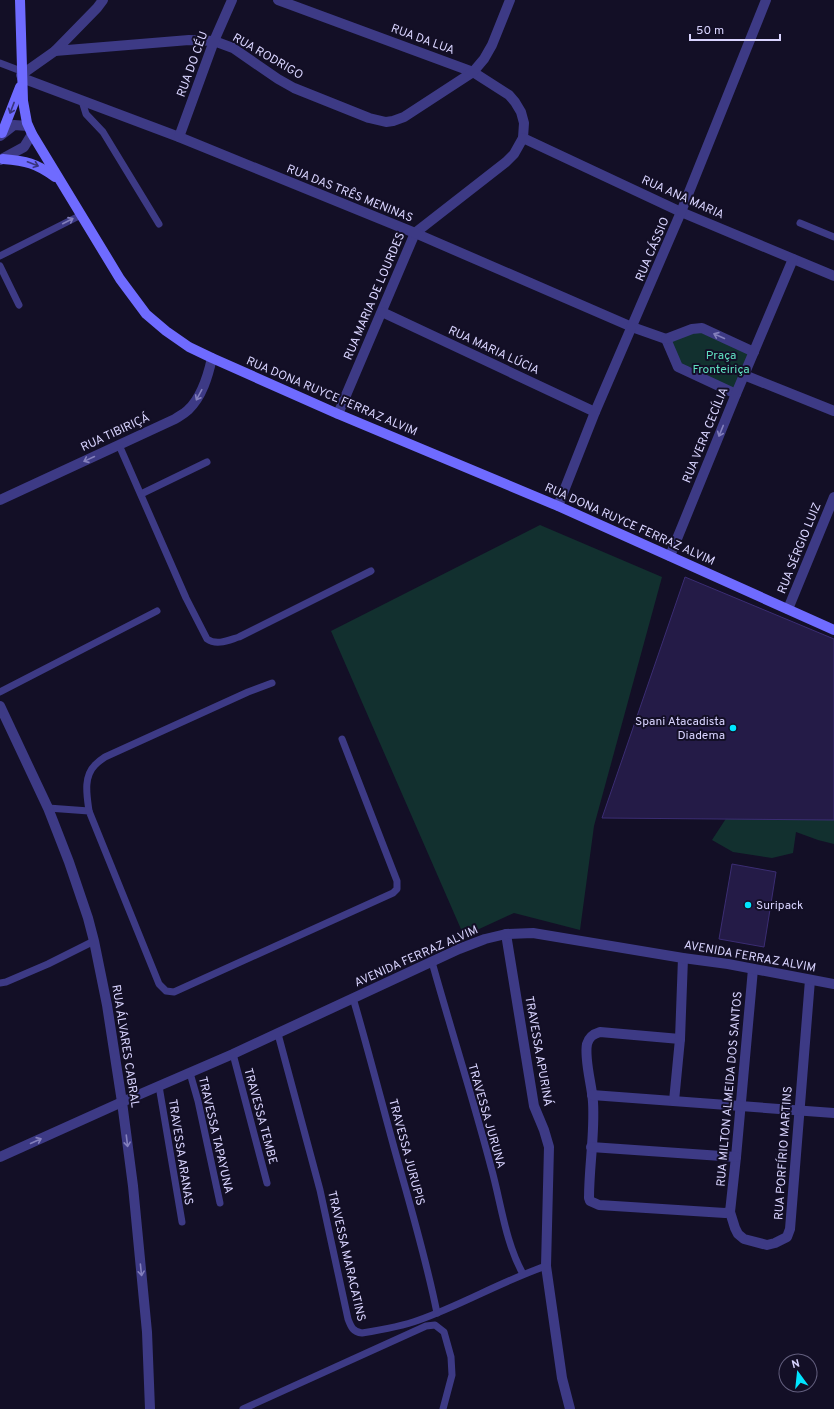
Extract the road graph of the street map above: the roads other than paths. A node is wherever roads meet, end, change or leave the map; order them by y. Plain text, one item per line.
1 (20, 0) edge
2 (103, 0) edge
3 (232, 0) edge
4 (278, 0) edge
5 (510, 0) edge
6 (766, 0) edge
7 (214, 41) junction
8 (55, 51) junction
9 (0, 63) edge
10 (473, 72) junction
11 (22, 77) junction
12 (82, 101) junction
13 (30, 130) junction
14 (1, 134) edge
15 (179, 137) junction
16 (523, 138) junction
17 (1, 159) edge
18 (60, 181) junction
19 (682, 212) junction
20 (81, 215) junction
21 (800, 223) dead end
22 (159, 224) dead end
23 (415, 233) junction
24 (834, 237) edge
25 (0, 256) edge
26 (793, 259) junction
27 (0, 266) edge
28 (834, 276) edge
29 (19, 304) dead end
30 (382, 312) junction
31 (632, 326) junction
32 (666, 339) junction
33 (754, 352) junction
34 (212, 358) junction
35 (744, 375) junction
36 (736, 394) junction
37 (834, 411) edge
38 (595, 412) junction
39 (338, 414) junction
40 (119, 445) junction
41 (207, 462) dead end
42 (141, 494) junction
43 (834, 497) edge
44 (0, 500) edge
45 (558, 506) junction
46 (670, 556) junction
47 (371, 571) dead end
48 (788, 609) junction
49 (157, 611) dead end
50 (834, 630) edge
51 (272, 683) dead end
52 (0, 692) edge
53 (0, 706) edge
54 (342, 739) dead end
55 (48, 808) junction
56 (89, 811) junction
57 (506, 934) junction
58 (94, 941) junction
59 (683, 958) junction
60 (432, 962) junction
61 (753, 969) junction
62 (810, 980) junction
63 (0, 983) edge
64 (834, 984) edge
65 (352, 998) junction
66 (278, 1034) junction
67 (680, 1039) junction
68 (233, 1054) junction
69 (190, 1073) junction
70 (159, 1086) junction
71 (592, 1095) junction
72 (674, 1101) junction
73 (122, 1102) junction
74 (740, 1106) junction
75 (799, 1110) junction
76 (834, 1113) edge
77 (591, 1146) junction
78 (736, 1156) junction
79 (0, 1157) edge
80 (267, 1183) dead end
81 (220, 1203) dead end
82 (730, 1212) junction
83 (182, 1222) dead end
84 (546, 1266) junction
85 (523, 1274) junction
86 (437, 1313) junction
87 (150, 1409) edge
88 (243, 1409) edge
89 (443, 1409) edge
90 (570, 1409) edge

1 - 11 main road, RUA DONA RUYCE FERRAZ ALVIM
2 - 8 street
3 - 7 street, RUA DO CÉU
4 - 10 street, RUA DA LUA
5 - 10 street, RUA RODRIGO
6 - 19 street, RUA CÁSSIO
7 - 8 street, RUA RODRIGO
7 - 10 street, RUA RODRIGO
7 - 15 street, RUA DO CÉU
8 - 11 street
9 - 11 lane
10 - 16 street, RUA DA LUA
11 - 12 street, RUA DAS TRÊS MENINAS
11 - 13 main road, RUA DONA RUYCE FERRAZ ALVIM
11 -> 14 main road
12 - 15 street, RUA DAS TRÊS MENINAS
12 - 22 lane
13 - 14 street
13 - 17 street
13 - 18 main road, RUA DONA RUYCE FERRAZ ALVIM
15 - 23 street, RUA DAS TRÊS MENINAS
16 - 19 street, RUA ANA MARIA
16 - 23 street, RUA MARIA DE LOURDES
17 -> 18 main road
18 - 20 main road, RUA DONA RUYCE FERRAZ ALVIM
19 - 26 street, RUA ANA MARIA
19 - 31 street, RUA CÁSSIO
25 -> 20 lane
20 - 34 main road, RUA DONA RUYCE FERRAZ ALVIM
21 - 24 lane
23 - 30 street, RUA MARIA DE LOURDES
23 - 31 street, RUA DAS TRÊS MENINAS
26 - 28 street, RUA ANA MARIA
26 - 33 street, RUA VERA CECÍLIA
27 - 29 lane
30 - 38 street, RUA MARIA LÚCIA
30 - 39 street, RUA MARIA DE LOURDES
31 - 32 street, RUA DAS TRÊS MENINAS
31 - 38 street, RUA CÁSSIO
33 -> 32 street
32 - 36 street
33 - 35 street, RUA VERA CECÍLIA
34 - 39 main road, RUA DONA RUYCE FERRAZ ALVIM
34 -> 40 street, RUA TIBIRIÇÁ
35 - 36 street, RUA VERA CECÍLIA
35 - 37 street
36 -> 46 street, RUA VERA CECÍLIA
38 - 45 street, RUA CÁSSIO
39 - 45 main road, RUA DONA RUYCE FERRAZ ALVIM
40 - 42 lane
40 -> 44 street, RUA TIBIRIÇÁ
41 - 42 lane
42 - 47 lane
43 - 48 street, RUA SÉRGIO LUIZ
45 - 46 main road, RUA DONA RUYCE FERRAZ ALVIM
46 - 48 main road, RUA DONA RUYCE FERRAZ ALVIM
48 - 50 main road, RUA DONA RUYCE FERRAZ ALVIM
49 - 52 lane
51 - 56 lane
53 - 55 street, RUA ÁLVARES CABRAL
54 - 56 lane
55 - 56 lane
55 - 58 street, RUA ÁLVARES CABRAL
57 - 59 street, AVENIDA FERRAZ ALVIM
57 - 60 street, AVENIDA FERRAZ ALVIM
57 - 84 street, TRAVESSA APURINÁ
58 - 63 lane
58 - 73 street, RUA ÁLVARES CABRAL
59 - 61 street, AVENIDA FERRAZ ALVIM
59 - 67 street
60 - 65 street, AVENIDA FERRAZ ALVIM
60 - 85 lane, TRAVESSA JURUNA
61 - 62 street, AVENIDA FERRAZ ALVIM
61 - 74 street, RUA MILTON ALMEIDA DOS SANTOS
62 - 64 street, AVENIDA FERRAZ ALVIM
62 - 75 street, RUA PORFÍRIO MARTINS
65 - 66 street, AVENIDA FERRAZ ALVIM
65 - 86 lane, TRAVESSA JURUPIS
66 - 68 street, AVENIDA FERRAZ ALVIM
66 - 86 lane, TRAVESSA MARACATINS
67 - 71 street
67 - 72 street
68 - 69 street, AVENIDA FERRAZ ALVIM
68 - 80 lane, TRAVESSA TEMBE
69 - 70 street, AVENIDA FERRAZ ALVIM
69 - 81 lane, TRAVESSA TAPAYUNA
70 - 73 street, AVENIDA FERRAZ ALVIM
70 - 83 lane, TRAVESSA ARANAS
71 - 72 street
71 - 77 street
72 - 74 street
79 -> 73 street, AVENIDA FERRAZ ALVIM
73 -> 87 street, RUA ÁLVARES CABRAL
74 - 75 street
74 - 78 street, RUA MILTON ALMEIDA DOS SANTOS
75 - 76 street
75 - 82 street, RUA PORFÍRIO MARTINS
77 - 78 street
77 - 82 street
78 - 82 street, RUA MILTON ALMEIDA DOS SANTOS
84 - 85 lane, TRAVESSA MARACATINS
84 - 90 street, TRAVESSA APURINÁ
85 - 86 lane, TRAVESSA MARACATINS
88 - 89 lane

